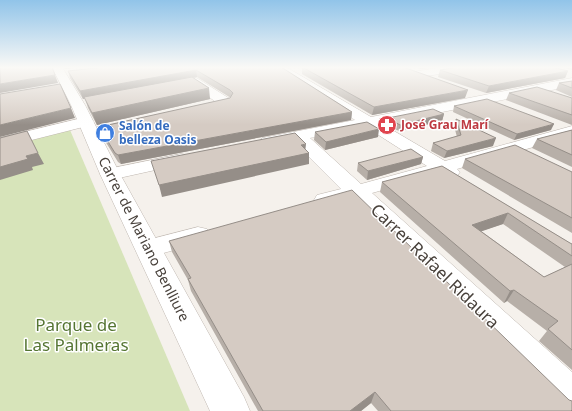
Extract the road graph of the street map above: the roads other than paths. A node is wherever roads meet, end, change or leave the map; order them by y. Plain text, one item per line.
1 (175, 86) edge
2 (202, 86) edge
3 (311, 86) edge
4 (544, 86) edge
5 (166, 88) edge
6 (534, 90) junction
7 (463, 91) edge
8 (557, 97) edge
9 (77, 98) edge
10 (486, 99) junction
11 (202, 107) edge
12 (507, 107) edge
13 (432, 109) junction
14 (368, 122) junction
15 (459, 122) edge
16 (550, 123) edge
17 (572, 131) edge
18 (298, 136) junction
19 (492, 138) edge
20 (0, 143) edge
21 (253, 145) edge
22 (513, 148) junction
23 (193, 157) edge
24 (532, 158) edge
25 (443, 168) junction
26 (110, 174) junction
27 (464, 180) edge
28 (357, 191) junction
29 (305, 205) edge
30 (216, 230) edge
31 (149, 248) junction
32 (572, 396) edge
33 (230, 411) edge

1 - 5 street
2 - 11 street
3 - 14 street
4 - 6 street
6 - 8 street
6 - 10 street
7 - 10 street
9 - 20 street
9 - 26 street, Carrer de Mariano Benlliure
10 - 12 street
10 - 13 street
13 - 14 street
13 - 15 street
14 - 18 street
14 - 25 street
16 - 17 street
17 - 22 street
18 - 21 street
18 - 28 street, Carrer Rafael Ridaura
19 - 22 street
22 - 24 street
22 - 25 street
23 - 26 street
25 - 27 street
25 - 28 street
26 - 31 street, Carrer de Mariano Benlliure
28 - 29 street
28 - 32 street, Carrer Rafael Ridaura
30 - 31 street
31 - 33 street, Carrer de Mariano Benlliure

